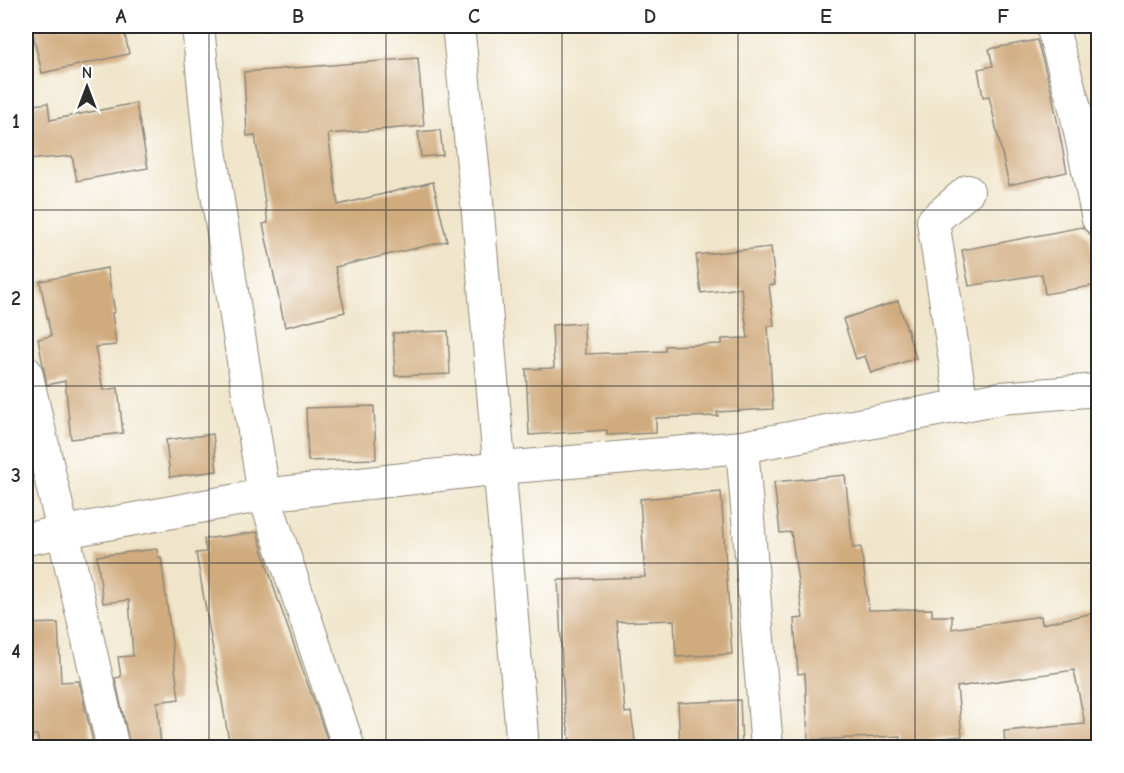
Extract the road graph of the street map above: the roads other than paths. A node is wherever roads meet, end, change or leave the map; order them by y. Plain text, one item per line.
1 (198, 26) edge
2 (458, 26) edge
3 (1052, 26) edge
4 (968, 191) dead end
5 (1098, 219) edge
6 (26, 372) edge
7 (1098, 390) edge
8 (962, 406) junction
9 (742, 447) junction
10 (501, 468) junction
11 (264, 495) junction
12 (63, 534) junction
13 (26, 539) edge
14 (113, 747) edge
15 (349, 747) edge
16 (523, 747) edge
17 (767, 747) edge

1 - 11 street
2 - 10 street
3 - 5 street
4 - 8 street
6 - 12 street
7 - 8 street
8 - 9 street
9 - 10 street
9 - 17 street
10 - 11 street
10 - 16 street
11 - 12 street
11 - 15 street
12 - 13 street
12 - 14 street

